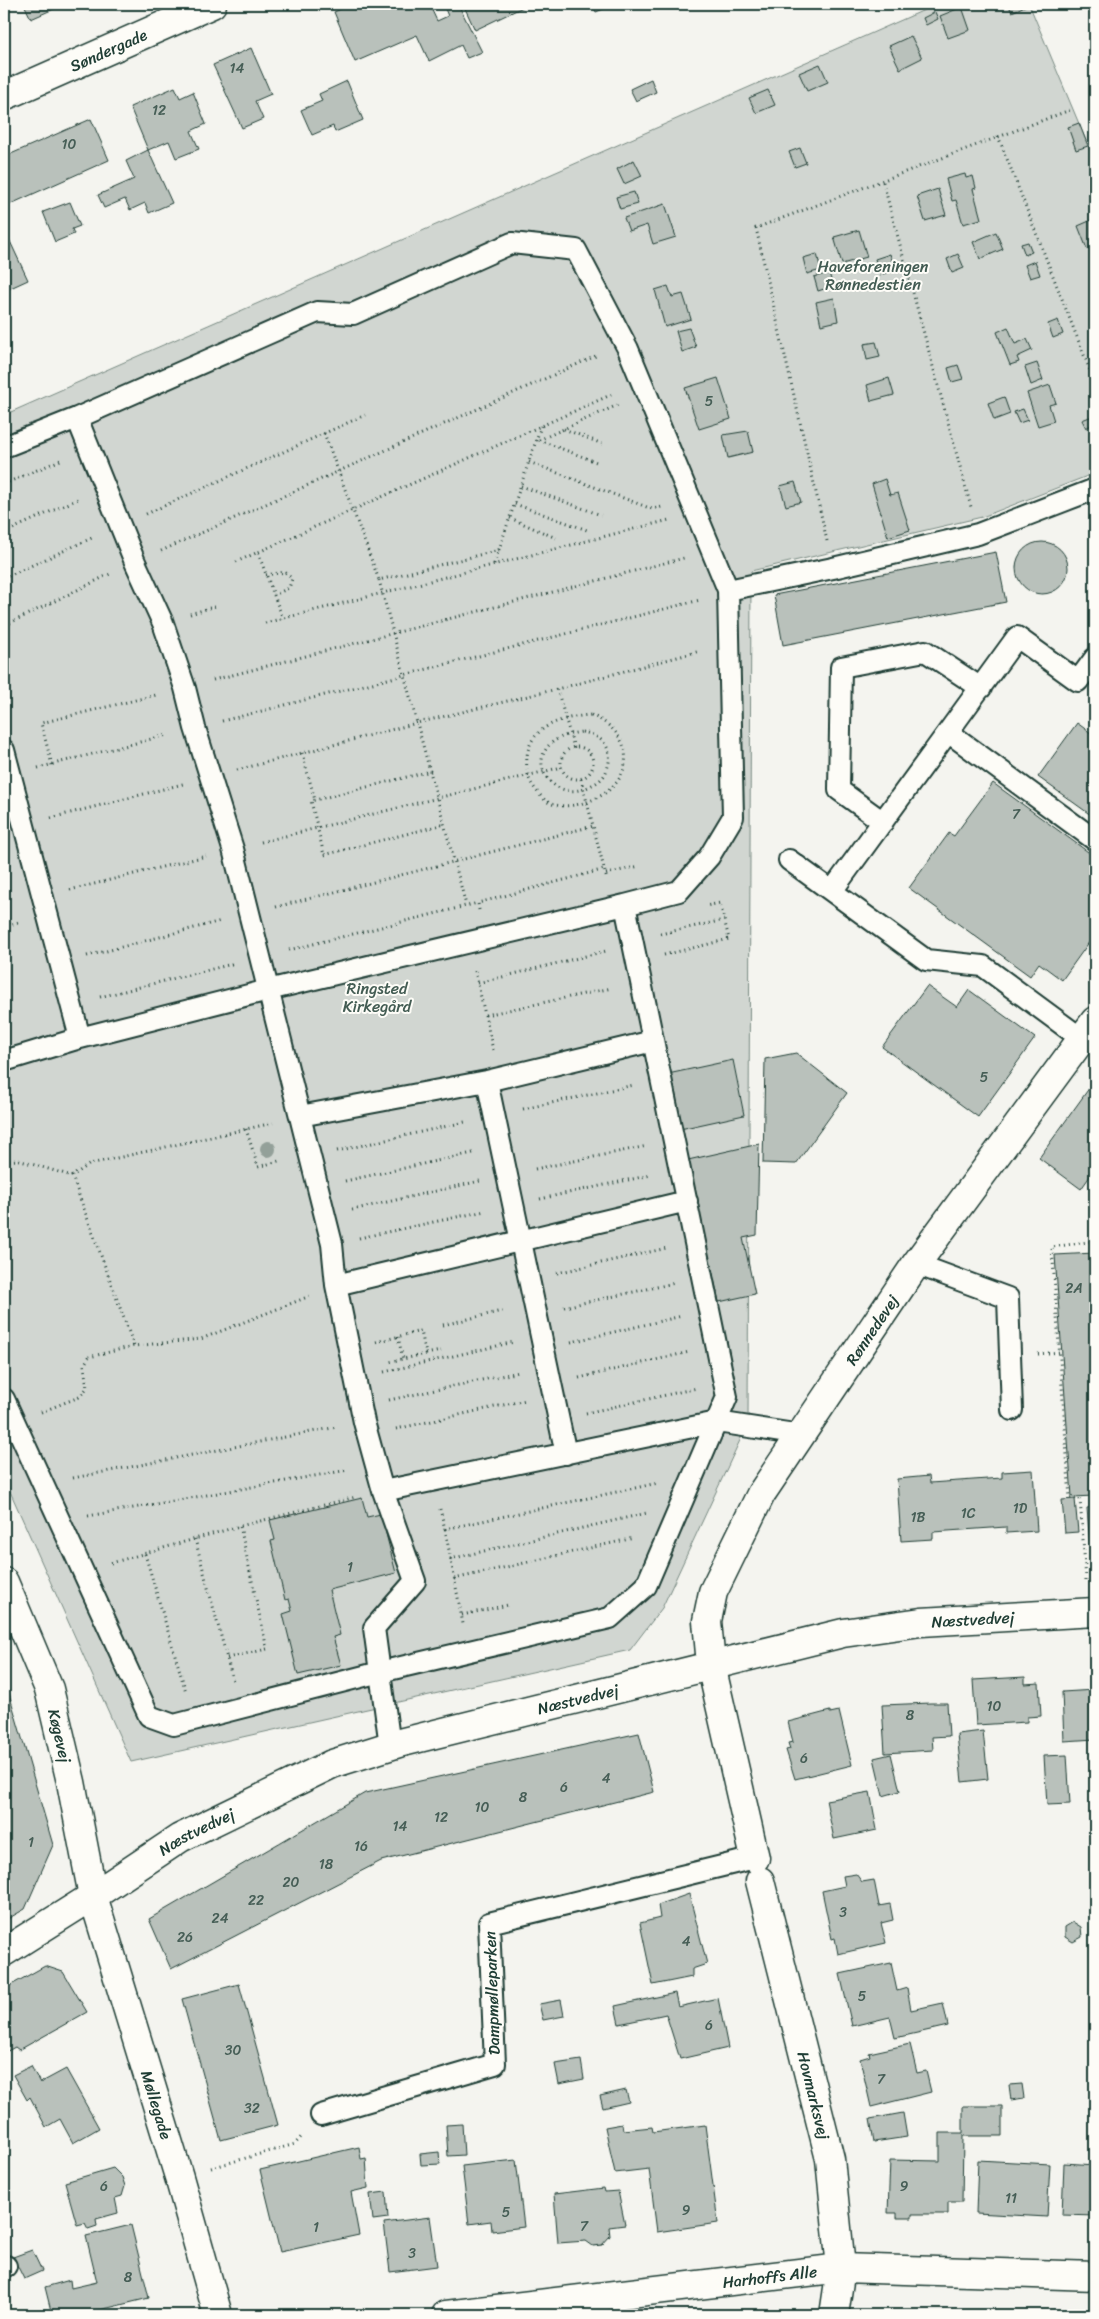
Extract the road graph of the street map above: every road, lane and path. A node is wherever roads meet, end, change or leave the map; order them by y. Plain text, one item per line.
1 (212, 4) edge
2 (4, 96) edge
3 (1070, 110) dead end
4 (998, 136) junction
5 (883, 182) junction
6 (625, 343) junction
7 (1095, 383) edge
8 (644, 387) junction
9 (365, 415) dead end
10 (77, 418) junction
11 (541, 426) junction
12 (564, 429) junction
13 (324, 434) junction
14 (538, 440) junction
15 (605, 445) dead end
16 (4, 448) edge
17 (92, 456) junction
18 (529, 462) junction
19 (599, 464) dead end
20 (338, 472) junction
21 (4, 484) edge
22 (521, 486) junction
23 (104, 487) junction
24 (1095, 489) edge
25 (515, 504) junction
26 (694, 507) junction
27 (352, 510) junction
28 (601, 514) dead end
29 (510, 518) junction
30 (120, 525) junction
31 (587, 530) dead end
32 (4, 532) edge
33 (978, 534) junction
34 (556, 538) dead end
35 (499, 550) junction
36 (712, 550) junction
37 (258, 553) junction
38 (135, 562) junction
39 (236, 562) dead end
40 (494, 565) junction
41 (833, 568) junction
42 (266, 575) junction
43 (4, 578) edge
44 (379, 580) junction
45 (728, 591) junction
46 (382, 593) junction
47 (274, 595) junction
48 (4, 613) edge
49 (283, 618) junction
50 (265, 623) dead end
51 (8, 624) junction
52 (4, 631) edge
53 (393, 633) junction
54 (729, 643) junction
55 (1095, 658) edge
56 (404, 674) junction
57 (185, 688) junction
58 (557, 688) junction
59 (980, 688) junction
60 (566, 719) junction
61 (417, 723) junction
62 (196, 728) junction
63 (948, 732) junction
64 (570, 734) junction
65 (574, 748) junction
66 (4, 750) edge
67 (302, 753) junction
68 (52, 765) junction
69 (562, 767) junction
70 (431, 771) junction
71 (543, 771) junction
72 (10, 775) junction
73 (528, 775) junction
74 (211, 776) junction
75 (581, 779) junction
76 (584, 789) junction
77 (438, 796) junction
78 (315, 800) junction
79 (587, 802) junction
80 (883, 822) junction
81 (445, 824) junction
82 (23, 825) junction
83 (594, 826) junction
84 (1095, 840) edge
85 (789, 860) dead end
86 (454, 862) junction
87 (639, 866) dead end
88 (605, 869) junction
89 (606, 874) junction
90 (832, 892) junction
91 (466, 905) dead end
92 (620, 907) junction
93 (702, 907) dead end
94 (250, 914) junction
95 (724, 920) junction
96 (477, 940) junction
97 (636, 957) junction
98 (60, 963) junction
99 (478, 983) junction
100 (268, 990) junction
101 (485, 1016) junction
102 (1089, 1030) edge
103 (80, 1038) junction
104 (653, 1041) junction
105 (4, 1061) edge
106 (493, 1079) junction
107 (300, 1116) junction
108 (246, 1128) junction
109 (501, 1147) junction
110 (309, 1151) junction
111 (4, 1161) edge
112 (72, 1176) junction
113 (317, 1187) junction
114 (687, 1202) junction
115 (520, 1241) junction
116 (1095, 1241) edge
117 (694, 1242) junction
118 (916, 1264) junction
119 (702, 1276) junction
120 (529, 1280) junction
121 (336, 1285) junction
122 (535, 1309) junction
123 (709, 1310) junction
124 (443, 1325) dead end
125 (398, 1336) junction
126 (522, 1340) dead end
127 (134, 1346) junction
128 (716, 1346) junction
129 (349, 1348) junction
130 (544, 1348) junction
131 (441, 1351) dead end
132 (426, 1354) junction
133 (403, 1359) junction
134 (389, 1362) dead end
135 (528, 1370) dead end
136 (355, 1379) junction
137 (723, 1382) junction
138 (551, 1385) junction
139 (534, 1398) dead end
140 (4, 1399) edge
141 (1012, 1410) dead end
142 (559, 1420) junction
143 (365, 1421) junction
144 (14, 1422) junction
145 (716, 1422) junction
146 (801, 1435) junction
147 (566, 1454) junction
148 (376, 1466) junction
149 (693, 1476) junction
150 (434, 1482) junction
151 (42, 1484) junction
152 (383, 1490) junction
153 (681, 1504) junction
154 (60, 1521) junction
155 (240, 1526) junction
156 (445, 1529) junction
157 (670, 1530) junction
158 (195, 1539) junction
159 (145, 1554) junction
160 (450, 1559) junction
161 (82, 1570) junction
162 (454, 1580) junction
163 (4, 1582) edge
164 (508, 1605) dead end
165 (1092, 1612) edge
166 (462, 1615) junction
167 (468, 1651) junction
168 (227, 1658) junction
169 (711, 1665) junction
170 (380, 1672) junction
171 (240, 1708) junction
172 (194, 1720) junction
173 (390, 1746) junction
174 (758, 1870) junction
175 (93, 1896) junction
176 (4, 1952) edge
177 (321, 2115) joint
178 (179, 2177) junction
179 (841, 2268) junction
180 (1095, 2276) edge
181 (218, 2315) edge
182 (446, 2315) edge
183 (834, 2315) edge

1 - 2 street, Søndergade
3 - 4 path
4 - 5 path
4 - 7 path
5 - 33 path
5 - 41 path
6 - 8 lane
6 - 10 lane
6 - 20 path
8 - 11 path
8 - 12 path
8 - 26 lane
9 - 13 path
10 - 16 lane
10 - 17 lane
11 - 14 path
11 - 27 path
12 - 14 path
12 - 15 path
13 - 20 path
13 - 30 path
14 - 18 path
14 - 19 path
17 - 21 path
17 - 23 lane
18 - 22 path
18 - 26 path
20 - 27 path
20 - 38 path
22 - 25 path
22 - 28 path
23 - 30 lane
23 - 32 path
24 - 33 lane
25 - 29 path
25 - 31 path
26 - 36 lane
26 - 40 path
27 - 37 path
27 - 44 path
29 - 34 path
29 - 35 path
30 - 38 lane
30 - 43 path
33 - 41 lane
35 - 40 path
35 - 44 path
36 - 45 lane
36 - 53 path
37 - 39 path
37 - 42 path
38 - 51 path
38 - 57 lane
40 - 46 path
41 - 45 lane
42 - 47 path
42 - 47 path
44 - 46 path
45 - 54 lane
45 - 56 path
46 - 49 path
46 - 53 path
47 - 49 path
48 - 51 path
49 - 50 path
51 - 52 path
53 - 56 path
53 - 57 path
54 - 58 path
54 - 92 lane
55 - 59 lane
56 - 61 path
56 - 62 path
57 - 62 lane
57 - 68 path
58 - 60 path
58 - 61 path
59 - 63 lane
59 - 80 lane
60 - 64 path
60 - 73 path
60 - 79 path
61 - 67 path
61 - 70 path
62 - 68 path
62 - 74 lane
63 - 80 lane
63 - 84 lane
64 - 65 path
64 - 71 path
64 - 76 path
65 - 69 path
65 - 75 path
66 - 72 lane
67 - 74 path
67 - 78 path
68 - 72 path
69 - 71 path
69 - 75 path
70 - 77 path
70 - 78 path
71 - 73 path
71 - 76 path
72 - 82 lane
73 - 77 path
73 - 79 path
74 - 82 path
74 - 94 lane
75 - 76 path
76 - 79 path
77 - 81 path
78 - 81 path
79 - 83 path
80 - 90 lane
81 - 86 path
82 - 98 lane
83 - 86 path
83 - 88 path
85 - 90 lane
86 - 91 path
86 - 94 path
87 - 89 path
88 - 89 path
88 - 96 path
89 - 92 path
90 - 102 lane
92 - 96 lane
92 - 97 lane
93 - 95 path
94 - 98 path
94 - 100 lane
95 - 97 path
95 - 97 path
96 - 99 path
96 - 100 lane
97 - 99 path
97 - 101 path
97 - 104 lane
98 - 103 lane
99 - 101 path
100 - 103 lane
100 - 107 lane
101 - 106 path
102 - 118 street, Rønnedevej
103 - 105 lane
104 - 106 lane
104 - 114 lane
106 - 107 lane
106 - 109 lane
107 - 108 path
107 - 110 lane
108 - 110 path
108 - 112 path
109 - 113 path
109 - 115 lane
110 - 113 lane
111 - 112 path
112 - 127 path
113 - 121 lane
114 - 115 lane
114 - 117 lane
115 - 120 lane
115 - 121 lane
116 - 165 path
117 - 119 lane
117 - 120 path
118 - 141 lane
118 - 146 street, Rønnedevej
119 - 122 path
119 - 123 lane
120 - 122 lane
121 - 127 path
121 - 129 lane
122 - 124 path
122 - 130 lane
123 - 128 lane
123 - 130 path
125 - 129 path
125 - 132 path
125 - 133 path
126 - 136 path
127 - 144 path
128 - 137 lane
128 - 138 path
129 - 136 lane
130 - 138 lane
131 - 132 path
132 - 133 path
133 - 134 path
135 - 143 path
136 - 143 lane
137 - 142 path
137 - 145 lane
138 - 142 lane
139 - 143 path
140 - 144 lane
142 - 147 lane
143 - 148 lane
143 - 151 path
144 - 151 lane
145 - 146 lane
145 - 147 lane
145 - 149 lane
146 - 169 street, Rønnedevej
147 - 150 lane
148 - 152 lane
148 - 154 path
149 - 153 lane
149 - 156 path
150 - 152 lane
150 - 156 path
151 - 154 lane
152 - 155 path
152 - 170 lane
153 - 157 lane
153 - 160 path
154 - 161 lane
155 - 158 path
155 - 168 path
156 - 160 path
157 - 162 path
157 - 167 lane
158 - 159 path
158 - 168 path
159 - 161 path
159 - 172 path
160 - 162 path
161 - 172 lane
162 - 166 path
163 - 175 street, Køgevej
164 - 166 path
165 - 169 street, Næstvedvej
166 - 167 path
167 - 170 lane
168 - 171 path
169 - 173 street, Næstvedvej
169 - 174 street, Hovmarksvej
170 - 171 lane
170 - 173 lane
171 - 172 lane
173 - 175 street, Næstvedvej
174 - 177 lane, Dampmølleparken
174 - 179 street, Hovmarksvej
175 - 176 street, Næstvedvej
175 - 178 street, Møllegade
177 - 178 path
178 - 181 street, Møllegade
179 - 180 street, Harhoffs Alle
179 - 182 street, Harhoffs Alle
179 - 183 street, Hovmarksvej

